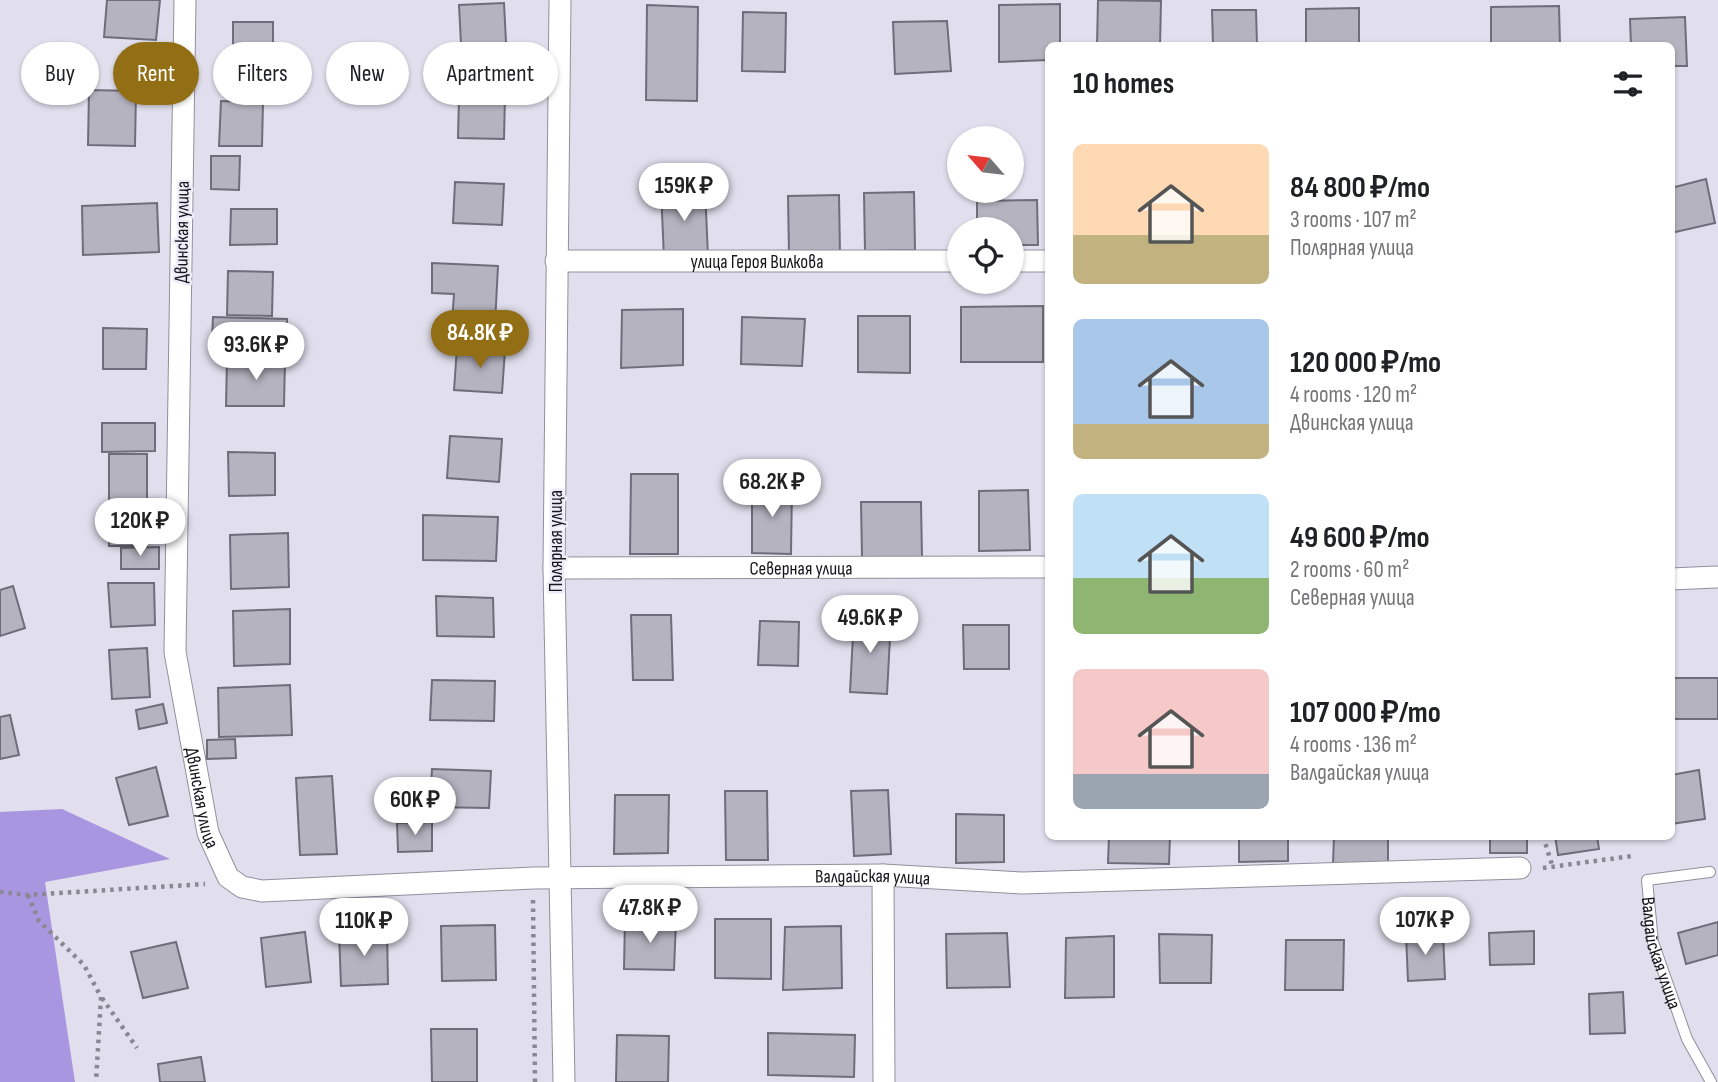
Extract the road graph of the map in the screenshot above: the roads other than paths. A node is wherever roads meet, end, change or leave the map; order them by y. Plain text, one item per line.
1 (185, 0) edge
2 (560, 0) edge
3 (556, 261) junction
4 (947, 261) edge
5 (1024, 261) edge
6 (1045, 261) edge
7 (1045, 567) edge
8 (554, 568) junction
9 (1716, 576) dead end
10 (1675, 579) edge
11 (1520, 868) road end
12 (1710, 872) dead end
13 (883, 875) junction
14 (562, 877) junction
15 (219, 880) joint
16 (564, 1082) edge
17 (884, 1082) edge
18 (1711, 1082) edge

1 - 15 street, Двинская улица
2 - 3 street, Полярная улица
3 - 4 street, улица Героя Вилкова
3 - 8 street, Полярная улица
5 - 6 street
7 - 8 street, Северная улица
8 - 14 street, Полярная улица
9 - 10 street
11 - 13 street, Валдайская улица
12 - 18 lane, Валдайская улица
13 - 14 street, Валдайская улица
13 - 17 street
14 - 15 street, Валдайская улица
14 - 16 street, Полярная улица

